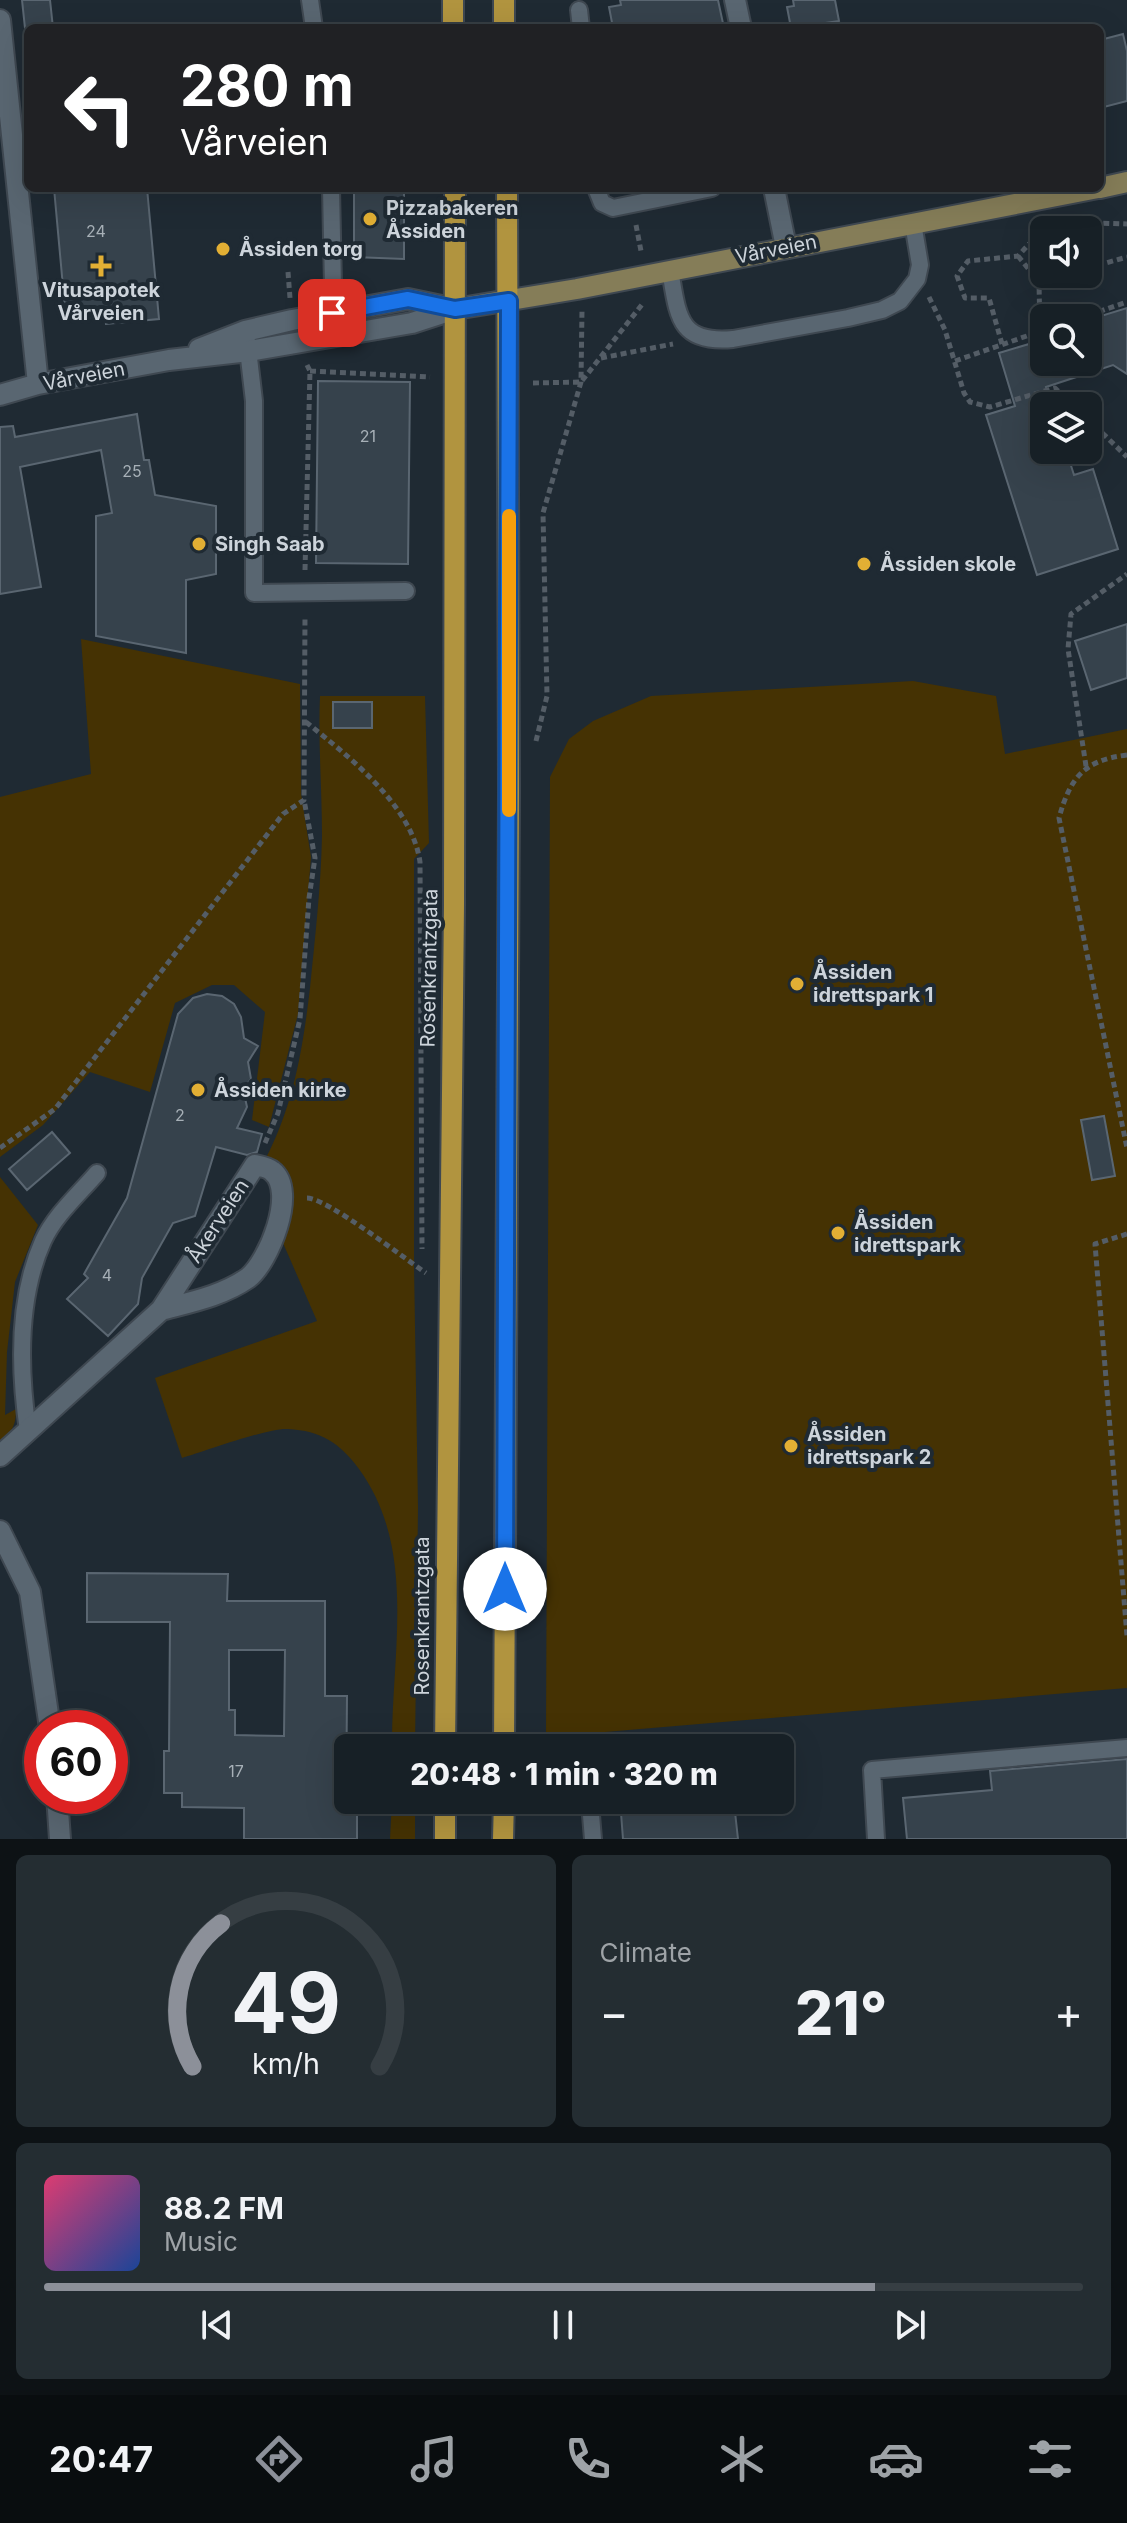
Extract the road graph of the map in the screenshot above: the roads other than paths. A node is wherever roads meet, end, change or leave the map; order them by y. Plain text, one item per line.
1 (310, 0) edge
2 (453, 0) edge
3 (504, 0) edge
4 (735, 0) edge
5 (579, 10) dead end
6 (0, 20) edge
7 (313, 24) edge
8 (453, 24) edge
9 (504, 24) edge
10 (581, 24) edge
11 (740, 24) edge
12 (1127, 182) edge
13 (1104, 187) edge
14 (331, 192) edge
15 (455, 192) edge
16 (507, 192) edge
17 (598, 192) edge
18 (692, 192) edge
19 (775, 192) edge
20 (1078, 192) edge
21 (913, 223) junction
22 (786, 247) junction
23 (670, 270) junction
24 (509, 301) junction
25 (455, 309) junction
26 (332, 313) junction
27 (334, 335) junction
28 (247, 341) junction
29 (38, 384) junction
30 (0, 395) edge
31 (406, 591) dead end
32 (97, 1173) dead end
33 (161, 1310) junction
34 (28, 1431) junction
35 (0, 1456) edge
36 (0, 1531) edge
37 (47, 1710) edge
38 (445, 1734) edge
39 (504, 1734) edge
40 (1127, 1748) edge
41 (58, 1814) edge
42 (445, 1814) edge
43 (504, 1814) edge
44 (591, 1815) dead end
45 (60, 1839) edge
46 (445, 1839) edge
47 (503, 1839) edge
48 (593, 1839) edge
49 (876, 1839) edge

1 - 7 lane
2 - 8 main road
3 - 9 main road
4 - 11 street
5 - 10 lane
6 - 29 street
12 - 13 main road, Vårveien
14 - 26 lane
15 - 25 main road, Rosenkrantzgata
16 - 24 main road
17 - 18 lane
19 - 22 street
20 - 21 main road, Vårveien
21 - 22 main road, Vårveien
21 - 23 lane
22 - 23 main road, Vårveien
23 - 24 main road, Vårveien
24 - 25 main road, Vårveien
24 - 39 main road
25 - 26 street, Vårveien
25 - 27 street, Vårveien
25 - 38 main road, Rosenkrantzgata
26 - 27 lane
26 - 28 street, Vårveien
27 - 28 street, Vårveien
28 - 29 street, Vårveien
28 - 31 lane
29 - 30 street, Vårveien
32 - 34 lane
33 - 33 street, Åkerveien
33 - 34 street, Åkerveien
34 - 35 street, Åkerveien
36 - 37 street
40 - 49 lane
41 - 45 street
42 - 46 main road
43 - 47 main road
44 - 48 lane

